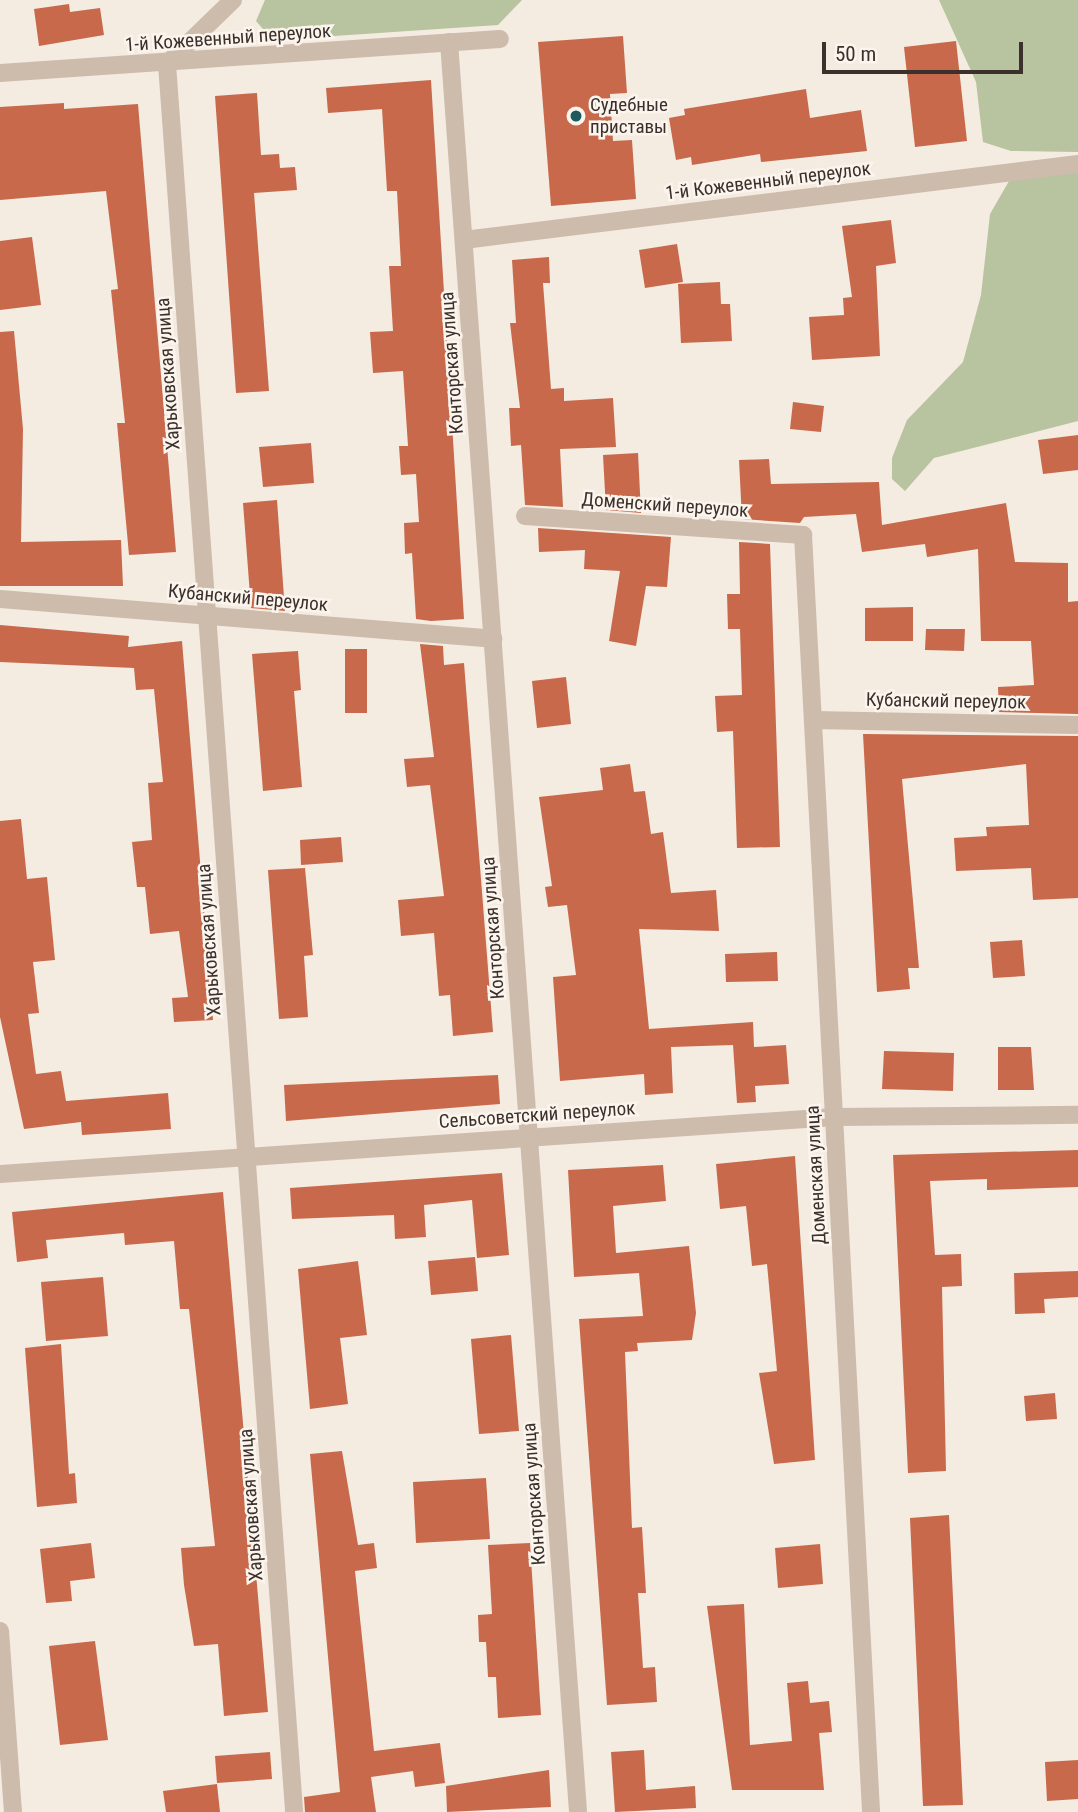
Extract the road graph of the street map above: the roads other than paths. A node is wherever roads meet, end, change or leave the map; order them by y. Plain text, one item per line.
1 (233, 0) edge
2 (500, 39) dead end
3 (449, 42) junction
4 (167, 64) junction
5 (0, 73) edge
6 (1078, 164) edge
7 (464, 240) junction
8 (525, 516) dead end
9 (803, 535) joint
10 (0, 599) edge
11 (206, 615) junction
12 (493, 639) junction
13 (813, 720) junction
14 (1078, 725) edge
15 (1078, 1115) edge
16 (834, 1117) junction
17 (529, 1137) junction
18 (246, 1154) junction
19 (0, 1174) edge
20 (0, 1631) edge
21 (13, 1812) edge
22 (294, 1812) edge
23 (578, 1812) edge
24 (871, 1812) edge

1 - 4 street
2 - 3 street, 1-й Кожевенный переулок
3 - 4 street, 1-й Кожевенный переулок
3 - 7 street, Конторская улица
4 - 5 street, 1-й Кожевенный переулок
4 - 11 street, Харьковская улица
6 - 7 street, 1-й Кожевенный переулок
7 - 12 street, Конторская улица
8 - 9 street, Доменский переулок
9 - 13 street, Доменская улица
10 - 11 street, Кубанский переулок
11 - 12 street, Кубанский переулок
11 - 18 street, Харьковская улица
12 - 17 street, Конторская улица
13 - 14 street, Кубанский переулок
13 - 16 street, Доменская улица
15 - 16 street, Сельсоветский переулок
16 - 17 street, Сельсоветский переулок
16 - 24 street, Доменская улица
17 - 18 street, Сельсоветский переулок
17 - 23 street, Конторская улица
18 - 19 street, Сельсоветский переулок
18 - 22 street, Харьковская улица
20 - 21 street

